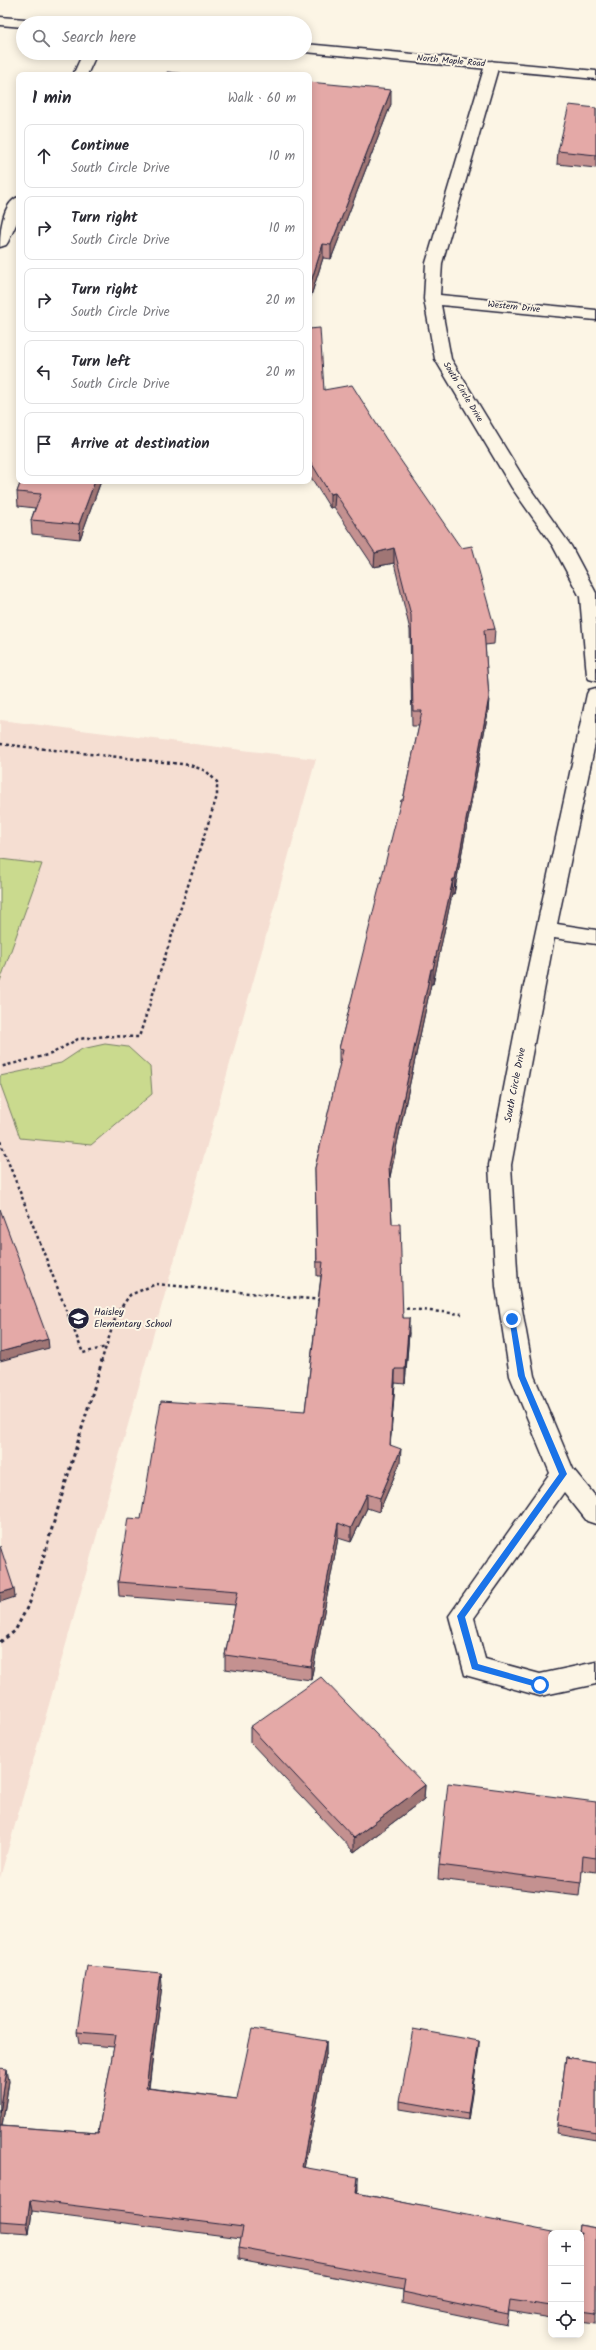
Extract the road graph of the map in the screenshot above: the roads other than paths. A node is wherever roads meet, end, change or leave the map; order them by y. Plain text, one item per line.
1 (0, 21) edge
2 (16, 22) edge
3 (312, 49) edge
4 (87, 60) edge
5 (492, 65) junction
6 (81, 72) edge
7 (596, 75) edge
8 (16, 208) edge
9 (0, 242) edge
10 (432, 299) junction
11 (596, 315) edge
12 (592, 598) edge
13 (596, 675) edge
14 (596, 694) edge
15 (547, 930) junction
16 (596, 937) edge
17 (563, 1474) junction
18 (596, 1514) edge
19 (596, 1673) edge

1 - 2 street
3 - 5 street, North Maple Road
4 - 6 street
5 - 7 street, North Maple Road
5 - 10 street, South Circle Drive
8 - 9 street
10 - 11 street, Western Drive
10 - 12 street, South Circle Drive
12 - 13 street, South Circle Drive
14 - 15 street, South Circle Drive
15 - 16 street
15 - 17 street, South Circle Drive
17 - 18 street, South Circle Drive
17 - 19 street

